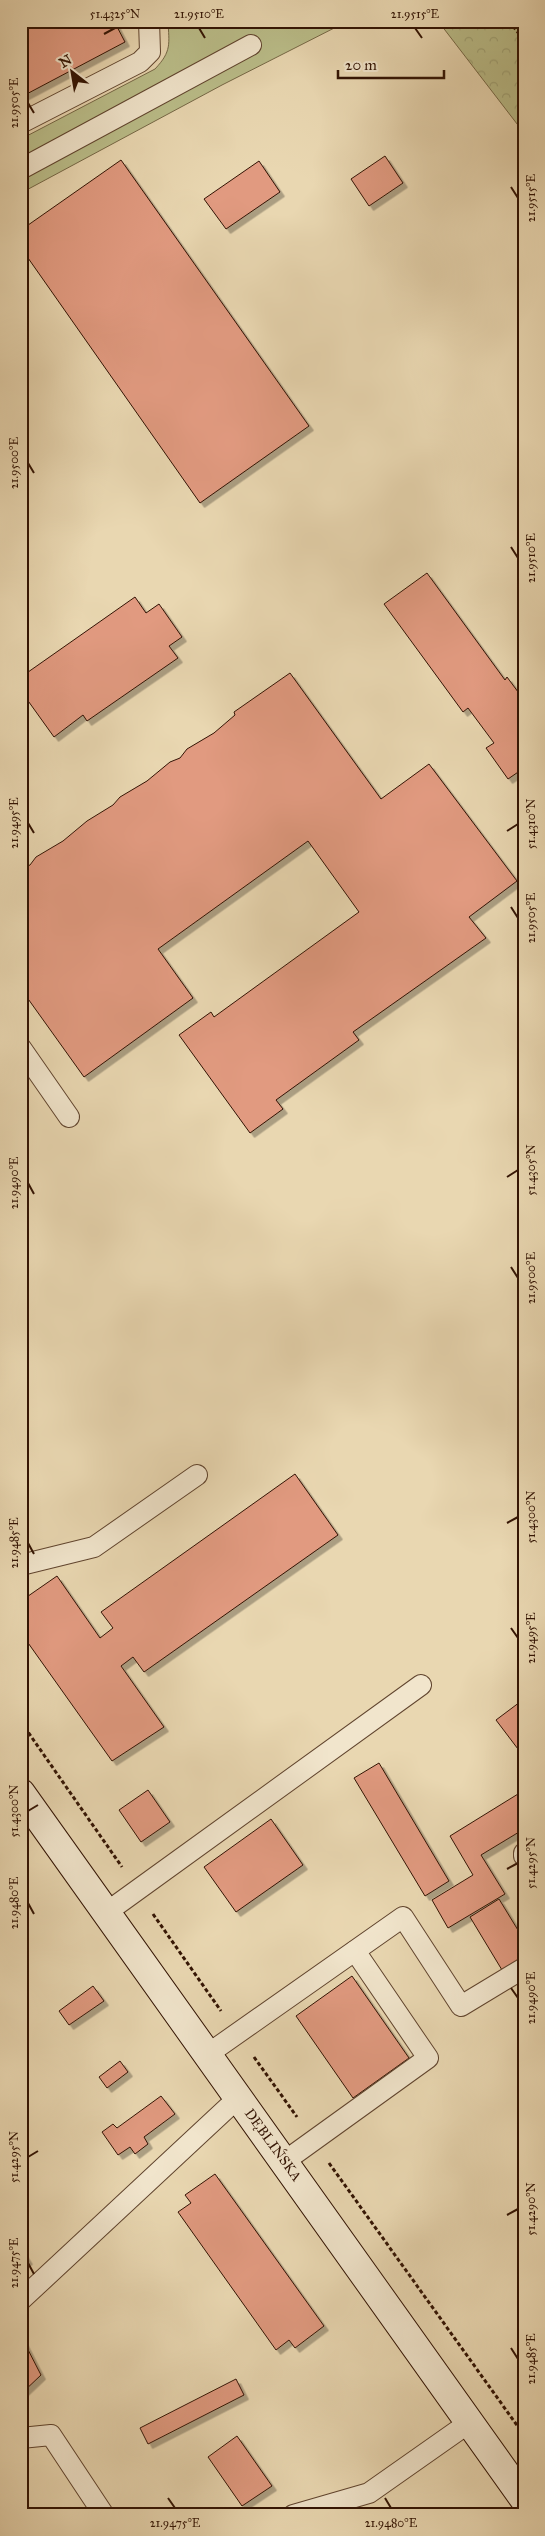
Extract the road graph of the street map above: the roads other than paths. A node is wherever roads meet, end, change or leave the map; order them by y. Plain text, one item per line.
1 (149, 21) edge
2 (251, 46) dead end
3 (21, 124) edge
4 (21, 169) edge
5 (21, 1048) edge
6 (69, 1117) dead end
7 (197, 1475) dead end
8 (21, 1565) edge
9 (421, 1685) dead end
10 (21, 1792) edge
11 (107, 1912) junction
12 (355, 1951) junction
13 (524, 1968) edge
14 (208, 2054) junction
15 (239, 2097) junction
16 (285, 2161) junction
17 (21, 2300) edge
18 (470, 2422) junction
19 (21, 2438) edge
20 (524, 2499) edge
21 (104, 2515) edge
22 (293, 2515) edge

1 - 3 lane
2 - 4 lane
5 - 6 lane
7 - 8 lane
9 - 11 lane
10 - 11 main road, DĘBLIŃSKA
11 - 14 main road, DĘBLIŃSKA
12 - 13 lane
12 - 14 lane
12 - 16 lane
14 - 15 main road, DĘBLIŃSKA
15 - 16 main road, DĘBLIŃSKA
15 - 17 lane
16 - 18 main road, DĘBLIŃSKA
18 - 20 main road, DĘBLIŃSKA
18 - 22 lane
19 - 21 lane

